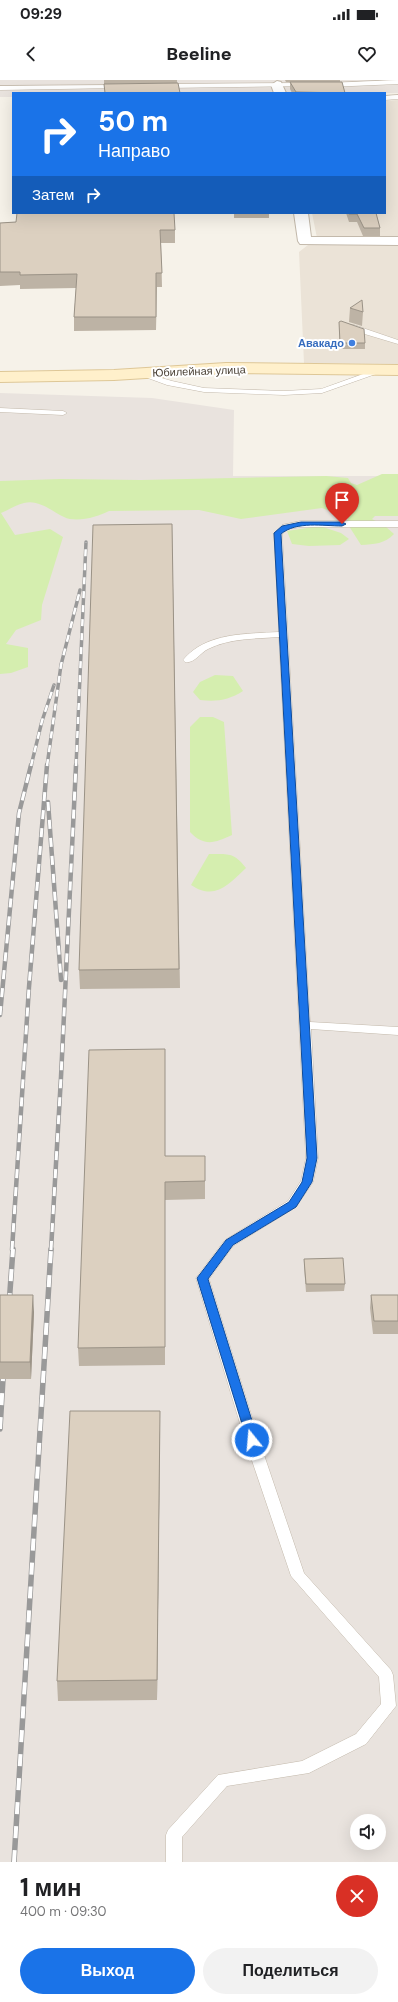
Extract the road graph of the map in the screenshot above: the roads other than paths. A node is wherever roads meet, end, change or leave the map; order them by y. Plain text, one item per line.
1 (398, 82) edge
2 (314, 85) edge
3 (322, 85) edge
4 (130, 86) edge
5 (161, 86) edge
6 (0, 88) edge
7 (279, 89) edge
8 (398, 97) edge
9 (386, 98) edge
10 (301, 214) edge
11 (398, 241) edge
12 (345, 325) edge
13 (398, 342) edge
14 (390, 370) edge
15 (141, 374) junction
16 (0, 377) edge
17 (0, 410) edge
18 (63, 413) dead end
19 (398, 524) edge
20 (283, 634) junction
21 (188, 660) dead end
22 (306, 1025) junction
23 (398, 1031) edge
24 (394, 1706) edge
25 (174, 1862) edge

1 - 3 lane
2 - 7 lane
4 - 6 lane
5 - 7 lane
8 - 9 lane
10 - 11 street
12 - 13 lane
14 - 15 street, Юбилейная улица
14 - 15 lane
15 - 16 street, Юбилейная улица
17 - 18 lane
19 - 20 lane
20 - 21 lane
20 - 22 lane
22 - 23 lane
22 - 24 lane
24 - 25 lane

